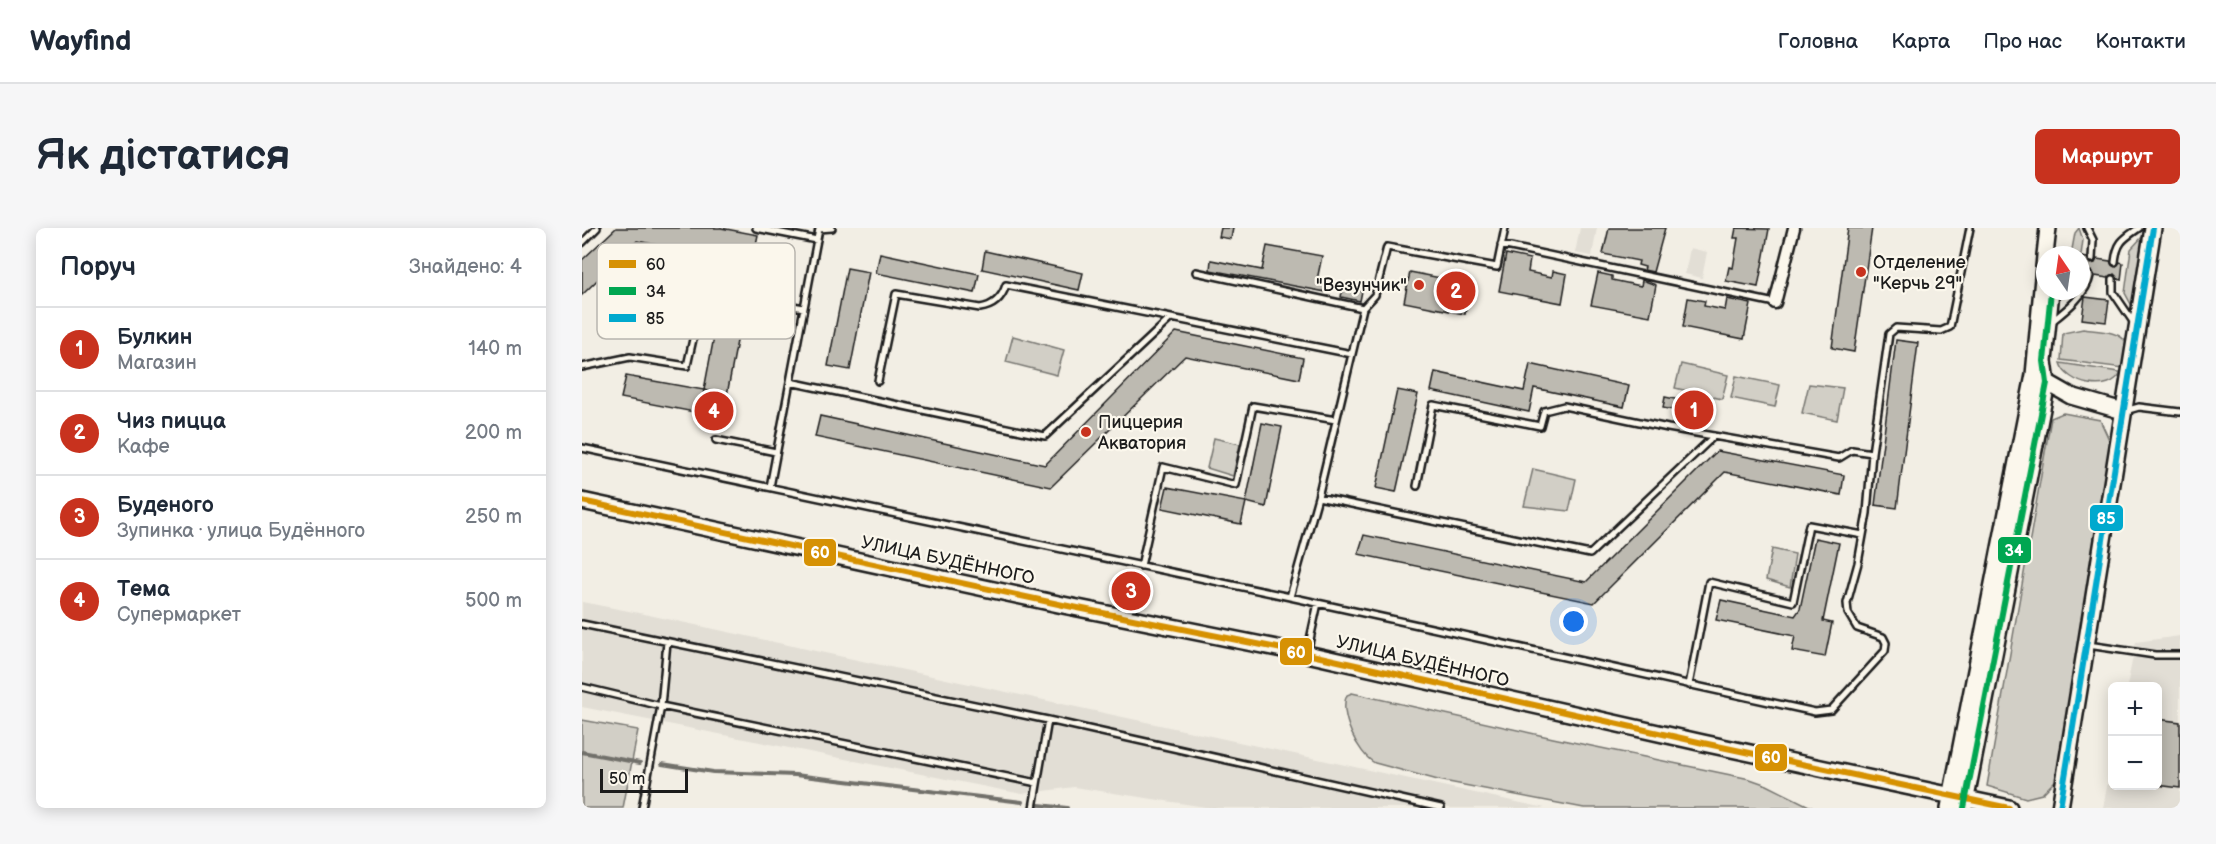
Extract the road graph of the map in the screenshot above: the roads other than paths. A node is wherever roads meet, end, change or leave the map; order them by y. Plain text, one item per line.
1 (597, 228) edge
2 (756, 228) edge
3 (832, 228) edge
4 (1505, 228) edge
5 (1794, 228) edge
6 (1970, 228) edge
7 (2048, 228) edge
8 (2058, 228) edge
9 (2087, 228) edge
10 (2139, 228) edge
11 (2153, 228) edge
12 (817, 240) junction
13 (582, 243) edge
14 (1501, 245) junction
15 (2046, 246) edge
16 (2056, 246) edge
17 (2092, 259) dead end
18 (2115, 262) dead end
19 (1196, 272) dead end
20 (2113, 279) dead end
21 (2043, 300) edge
22 (2050, 300) edge
23 (2075, 300) edge
24 (1775, 303) joint
25 (795, 306) edge
26 (804, 308) junction
27 (1363, 308) junction
28 (1170, 319) junction
29 (2048, 325) junction
30 (2136, 327) junction
31 (693, 339) edge
32 (1352, 354) junction
33 (582, 367) edge
34 (2040, 379) junction
35 (878, 381) dead end
36 (790, 382) junction
37 (2123, 411) junction
38 (2180, 412) edge
39 (1336, 420) junction
40 (1714, 436) junction
41 (716, 440) dead end
42 (582, 448) edge
43 (776, 452) junction
44 (1872, 453) junction
45 (1417, 486) dead end
46 (770, 487) junction
47 (1318, 497) junction
48 (582, 501) edge
49 (1863, 535) junction
50 (1141, 566) junction
51 (1290, 597) junction
52 (1318, 603) junction
53 (582, 624) edge
54 (667, 642) junction
55 (2086, 645) junction
56 (1307, 654) junction
57 (2180, 655) edge
58 (1689, 685) junction
59 (582, 687) edge
60 (661, 706) junction
61 (1047, 720) junction
62 (1037, 783) junction
63 (1958, 802) edge
64 (642, 808) edge
65 (1033, 808) edge
66 (1441, 808) edge
67 (2009, 808) edge
68 (2060, 808) edge

1 - 13 lane
2 - 12 lane
3 - 12 lane
4 - 14 lane
5 - 24 street
6 - 44 lane
7 - 15 main road
8 - 16 main road
9 - 17 lane
10 - 18 lane
11 - 30 main road
12 - 26 lane
14 - 24 lane
14 - 27 lane
19 - 27 lane
20 - 30 lane
21 - 34 main road
22 - 29 main road
23 - 29 lane
25 - 26 lane
26 - 36 lane
27 - 32 lane
28 - 32 lane
28 - 35 lane
28 - 36 lane
29 - 34 main road
30 - 37 main road
31 - 33 lane
32 - 39 lane
34 - 37 main road
34 - 63 main road
36 - 43 lane
37 - 38 lane
37 - 55 main road
39 - 47 lane
39 - 50 lane
40 - 44 lane
40 - 45 lane
40 - 47 lane
41 - 43 lane
42 - 46 lane
43 - 46 lane
44 - 49 lane
46 - 50 lane
47 - 51 lane
48 - 56 main road, УЛИЦА БУДЁННОГО
49 - 58 lane
49 - 58 lane
50 - 51 lane
51 - 52 lane
52 - 56 lane
52 - 58 lane
53 - 54 lane
54 - 60 lane
54 - 61 lane
55 - 57 lane
55 - 68 main road
56 - 63 main road, УЛИЦА БУДЁННОГО
59 - 60 lane
60 - 62 lane
60 - 64 lane
61 - 62 lane
61 - 66 lane
62 - 65 lane
63 - 67 main road, УЛИЦА БУДЁННОГО

